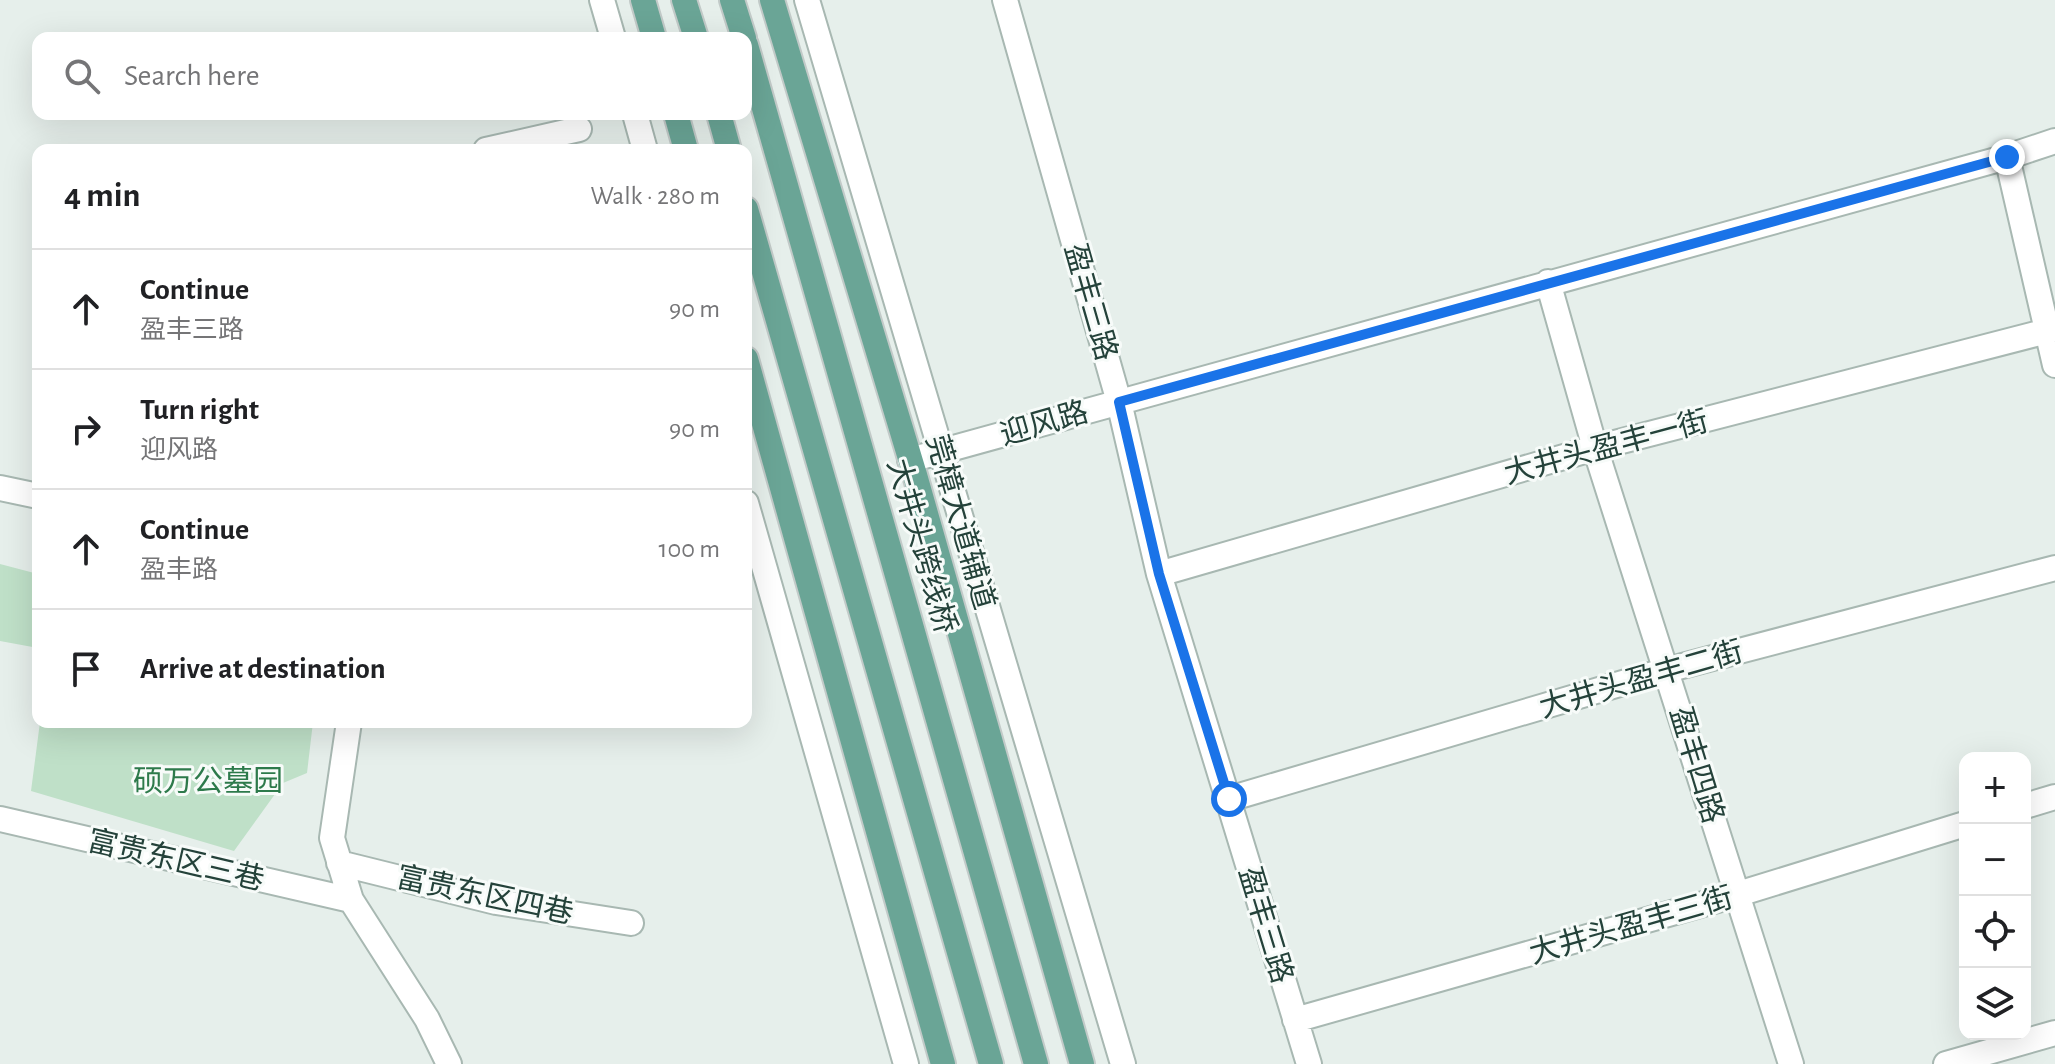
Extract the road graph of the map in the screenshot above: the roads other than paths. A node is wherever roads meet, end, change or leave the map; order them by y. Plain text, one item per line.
1 (602, 0) edge
2 (643, 0) edge
3 (684, 0) edge
4 (732, 0) edge
5 (772, 0) edge
6 (807, 0) edge
7 (1005, 0) edge
8 (611, 32) edge
9 (652, 32) edge
10 (694, 32) edge
11 (742, 32) edge
12 (752, 66) edge
13 (637, 120) edge
14 (678, 120) edge
15 (721, 120) edge
16 (579, 129) dead end
17 (2055, 141) edge
18 (513, 144) edge
19 (643, 144) edge
20 (684, 144) edge
21 (727, 144) edge
22 (2007, 157) junction
23 (752, 230) edge
24 (1548, 282) junction
25 (2052, 330) edge
26 (2055, 365) edge
27 (1119, 402) junction
28 (752, 404) edge
29 (755, 427) edge
30 (1595, 448) junction
31 (943, 451) junction
32 (910, 460) junction
33 (0, 488) edge
34 (32, 495) edge
35 (752, 524) edge
36 (2055, 568) edge
37 (1159, 574) junction
38 (1667, 670) junction
39 (348, 728) edge
40 (2055, 797) edge
41 (1229, 799) junction
42 (2031, 804) edge
43 (0, 819) edge
44 (1959, 826) edge
45 (339, 863) junction
46 (1735, 895) junction
47 (351, 900) junction
48 (631, 923) dead end
49 (1295, 1020) junction
50 (2055, 1033) edge
51 (449, 1064) edge
52 (906, 1064) edge
53 (943, 1064) edge
54 (991, 1064) edge
55 (1036, 1064) edge
56 (1082, 1064) edge
57 (1123, 1064) edge
58 (1309, 1064) edge
59 (1791, 1064) edge
60 (1946, 1064) edge

1 - 8 street
2 - 9 main road
3 - 10 main road
4 - 11 main road
5 - 32 main road, 莞樟大道辅道
6 - 31 street
7 - 27 street, 盈丰三路
12 - 55 main road, 大井头跨线桥
13 - 19 street
14 - 20 main road
15 - 21 main road
16 - 18 street
17 - 22 street, 迎风路
22 - 24 street, 迎风路
22 - 25 street
23 - 54 main road
24 - 27 street, 迎风路
24 - 30 street, 盈丰四路
25 - 26 street
25 - 30 street, 大井头盈丰一街
27 - 31 street, 迎风路
27 - 37 street, 盈丰三路
28 - 29 main road
29 - 53 main road
30 - 37 street, 大井头盈丰一街
30 - 38 street, 盈丰四路
31 - 32 street, 迎风路
31 - 57 street
32 - 56 main road, 莞樟大道辅道
33 - 34 street
35 - 52 street
36 - 38 street, 大井头盈丰二街
37 - 41 street, 盈丰三路
38 - 41 street, 大井头盈丰二街
38 - 46 street, 盈丰四路
39 - 45 street
40 - 42 street
41 - 49 street, 盈丰三路
43 - 47 street, 富贵东区三巷
44 - 46 street, 大井头盈丰三街
45 - 47 street
45 - 48 street, 富贵东区四巷
46 - 49 street, 大井头盈丰三街
46 - 59 street, 盈丰四路
47 - 51 street
49 - 58 street, 盈丰三路
50 - 60 street

